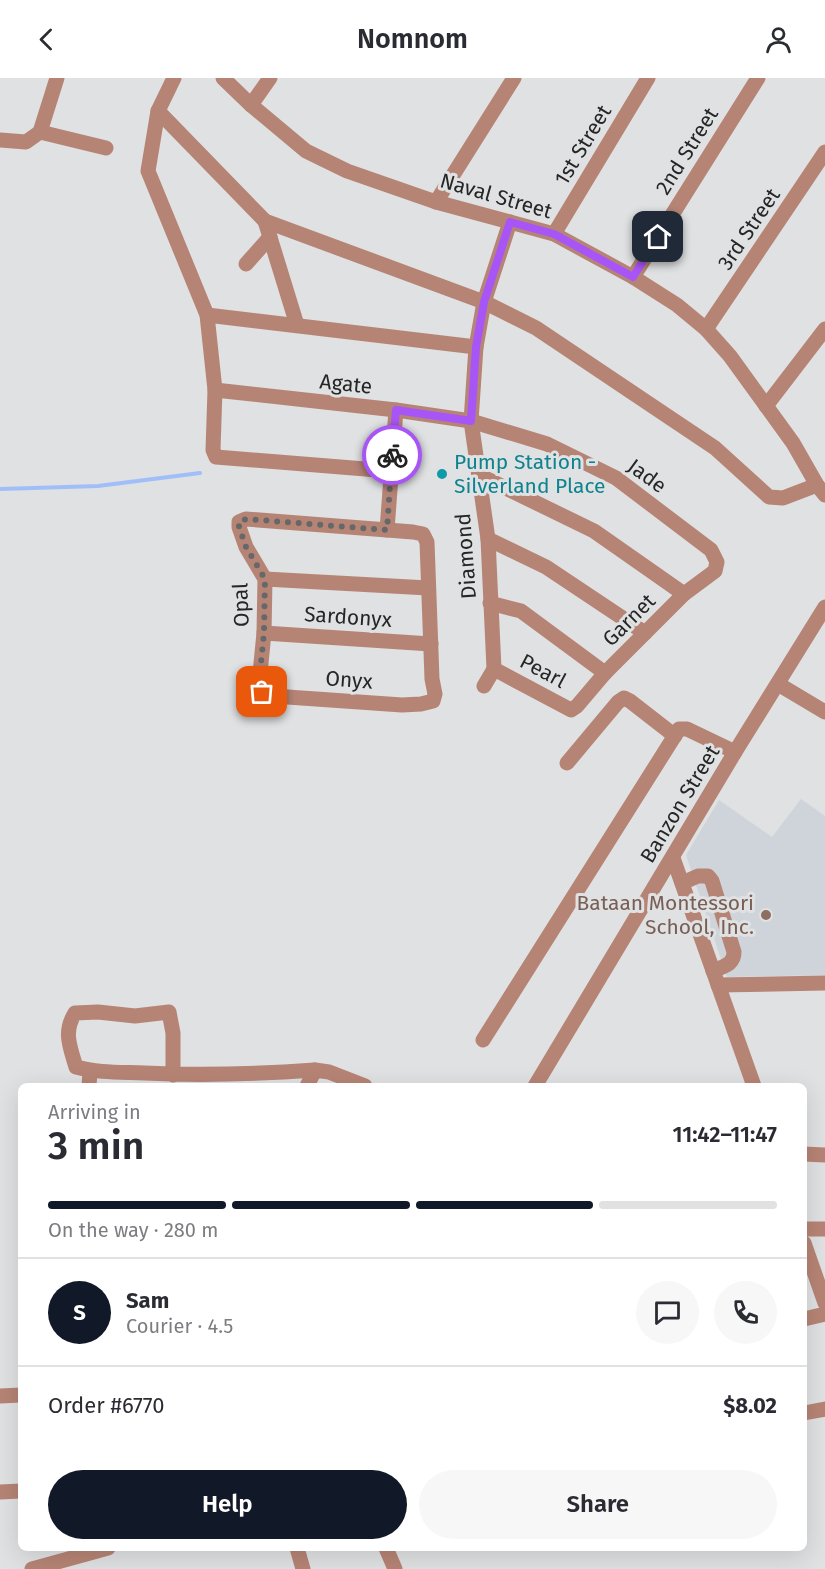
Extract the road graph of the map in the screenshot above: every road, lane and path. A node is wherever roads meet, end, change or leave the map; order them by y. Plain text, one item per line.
1 (57, 78) edge
2 (174, 78) edge
3 (223, 78) edge
4 (270, 78) edge
5 (513, 78) edge
6 (648, 78) edge
7 (758, 78) edge
8 (251, 105) junction
9 (158, 111) junction
10 (39, 132) junction
11 (0, 140) edge
12 (106, 148) dead end
13 (825, 152) edge
14 (436, 202) junction
15 (265, 221) junction
16 (510, 222) junction
17 (554, 234) junction
18 (270, 237) junction
19 (246, 264) dead end
20 (633, 277) junction
21 (484, 302) junction
22 (207, 315) junction
23 (297, 325) junction
24 (706, 329) junction
25 (825, 329) edge
26 (476, 347) junction
27 (215, 390) junction
28 (766, 406) junction
29 (396, 410) junction
30 (471, 421) junction
31 (390, 471) junction
32 (479, 475) junction
33 (823, 491) edge
34 (387, 530) junction
35 (489, 539) junction
36 (717, 562) joint
37 (265, 579) junction
38 (428, 588) junction
39 (684, 594) junction
40 (490, 603) junction
41 (825, 606) edge
42 (264, 633) junction
43 (645, 633) junction
44 (430, 644) junction
45 (494, 669) junction
46 (605, 673) junction
47 (778, 684) junction
48 (484, 686) dead end
49 (262, 692) joint
50 (571, 710) joint
51 (825, 712) edge
52 (675, 736) junction
53 (735, 752) junction
54 (567, 763) dead end
55 (673, 858) junction
56 (682, 883) junction
57 (715, 978) junction
58 (825, 982) edge
59 (483, 1040) dead end
60 (315, 1070) junction
61 (173, 1075) junction
62 (89, 1078) edge
63 (193, 1080) edge
64 (250, 1080) edge
65 (308, 1083) edge
66 (357, 1083) edge
67 (537, 1083) edge
68 (753, 1083) edge
69 (807, 1154) edge
70 (825, 1155) edge
71 (807, 1229) edge
72 (825, 1229) edge
73 (807, 1252) edge
74 (825, 1303) edge
75 (825, 1314) edge
76 (807, 1318) edge
77 (18, 1395) edge
78 (0, 1396) edge
79 (825, 1409) edge
80 (807, 1412) edge
81 (18, 1491) edge
82 (0, 1492) edge
83 (97, 1551) edge
84 (298, 1551) edge
85 (390, 1551) edge
86 (32, 1569) edge
87 (303, 1569) edge
88 (395, 1569) edge

1 - 10 street
2 - 9 street
3 - 8 street, Naval Street
4 - 8 street
5 - 14 street
6 - 17 street, 1st Street
7 - 20 street, 2nd Street
8 - 14 street, Naval Street
9 - 15 street
9 - 22 street
10 - 11 street
10 - 12 street
13 - 24 street, 3rd Street
14 - 16 street, Naval Street
15 - 18 street
15 - 21 street
16 - 17 street, Naval Street
16 - 21 street, Diamond
17 - 20 street, Naval Street
18 - 19 street
18 - 23 street
20 - 24 street, Naval Street
21 - 26 street, Diamond
21 - 33 street
22 - 23 street
22 - 27 street
23 - 26 street
24 - 28 street, Naval Street
25 - 28 street
26 - 30 street, Diamond
27 - 29 street, Agate
27 - 31 street
28 - 33 street, Naval Street
29 - 30 street, Agate
29 - 31 street
30 - 32 street, Diamond
30 - 36 street, Jade
31 - 34 street
32 - 35 street, Diamond
32 - 39 street
34 - 37 street, Opal
34 - 38 street
35 - 40 street, Diamond
35 - 43 street
36 - 39 street, Garnet
37 - 38 street
37 - 42 street, Opal
38 - 44 street
39 - 43 street, Garnet
40 - 45 street, Diamond
40 - 46 street
41 - 47 street, Banzon Street
42 - 44 street, Sardonyx
42 - 49 street, Opal
43 - 46 street, Garnet
44 - 49 street, Onyx
45 - 48 street
45 - 50 street, Pearl
46 - 50 street, Garnet
47 - 51 street
47 - 53 street, Banzon Street
52 - 53 street
52 - 54 street
52 - 59 street
53 - 55 street, Banzon Street
55 - 56 street
55 - 67 street, Banzon Street
56 - 57 street
56 - 57 street
57 - 58 street
57 - 68 street
60 - 64 street
60 - 65 street
60 - 66 street
61 - 62 street
61 - 62 street
61 - 63 street
63 - 64 street
69 - 70 street
71 - 72 street
73 - 74 street
75 - 76 street
77 - 78 street
79 - 80 street
81 - 82 street
83 - 86 street
84 - 87 street
85 - 88 street

